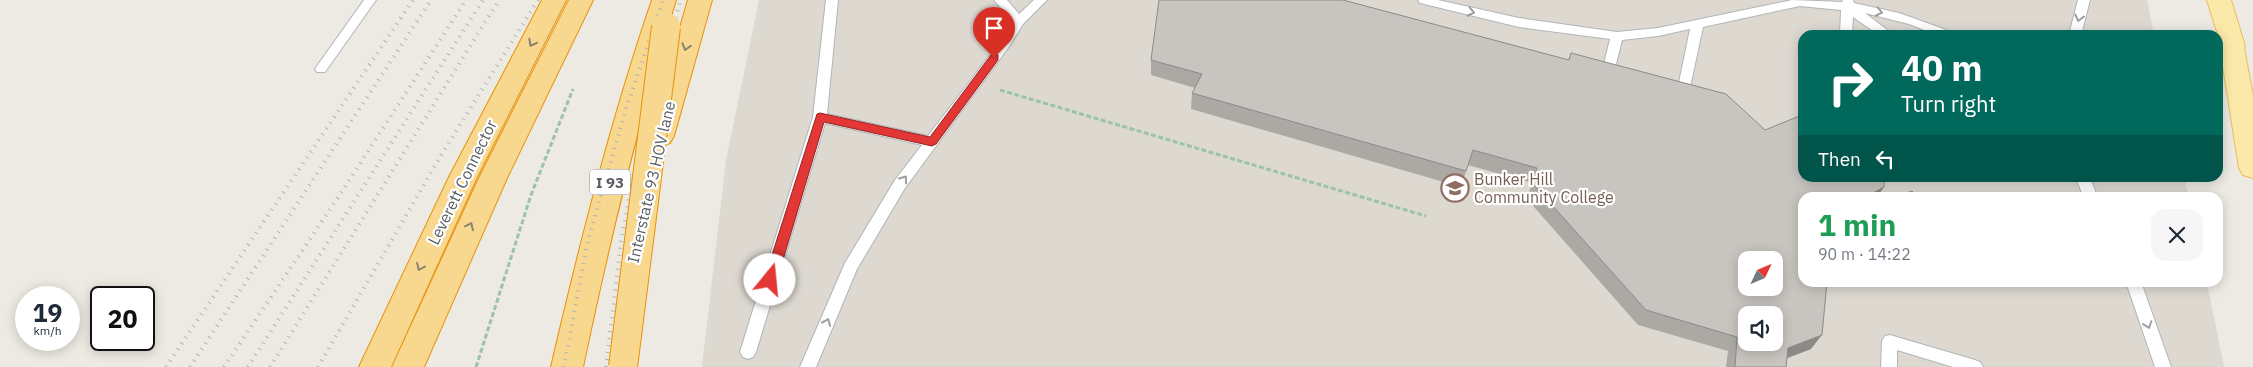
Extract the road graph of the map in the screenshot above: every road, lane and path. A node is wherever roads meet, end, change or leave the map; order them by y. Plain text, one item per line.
1 (370, 0) edge
2 (554, 0) edge
3 (581, 0) edge
4 (664, 0) edge
5 (674, 0) edge
6 (700, 0) edge
7 (832, 0) edge
8 (1000, 0) edge
9 (1041, 0) edge
10 (1424, 0) edge
11 (1811, 0) edge
12 (2084, 0) edge
13 (2219, 0) edge
14 (1796, 3) junction
15 (1847, 3) edge
16 (1019, 21) junction
17 (1697, 24) junction
18 (666, 27) junction
19 (2228, 29) junction
20 (1846, 30) edge
21 (1882, 30) edge
22 (1935, 30) edge
23 (2076, 30) edge
24 (1617, 36) junction
25 (321, 69) dead end
26 (1608, 72) edge
27 (975, 83) junction
28 (574, 86) dead end
29 (1683, 92) edge
30 (2253, 110) edge
31 (820, 117) junction
32 (932, 142) junction
33 (2253, 168) edge
34 (1426, 216) dead end
35 (2135, 287) edge
36 (748, 352) dead end
37 (375, 367) edge
38 (408, 367) edge
39 (476, 367) edge
40 (567, 367) edge
41 (580, 367) edge
42 (612, 367) edge
43 (624, 367) edge
44 (808, 367) edge
45 (1890, 367) edge
46 (1975, 367) edge
47 (2163, 367) edge

1 - 25 lane
2 -> 37 highway, Leverett Connector
38 -> 3 highway, Leverett Connector
4 - 40 highway, I 93
5 - 18 highway, I 93
6 -> 42 highway, Interstate 93 HOV lane / I 93, bridge
7 - 31 lane
8 - 16 lane
9 - 16 lane
10 -> 24 lane
11 - 14 lane
12 -> 23 lane
13 - 19 main road
14 - 15 lane
14 - 17 lane
15 - 20 lane
15 - 21 lane
15 -> 22 lane
16 - 27 lane
17 - 24 lane
17 - 29 lane
18 - 41 highway, I 93, bridge
18 - 43 highway, bridge
19 - 30 main road
19 - 33 main road
24 - 26 lane
27 - 32 lane
27 - 34 path
28 - 39 path
31 - 32 lane
31 - 36 lane
44 -> 32 lane
35 -> 47 lane
45 - 46 lane

